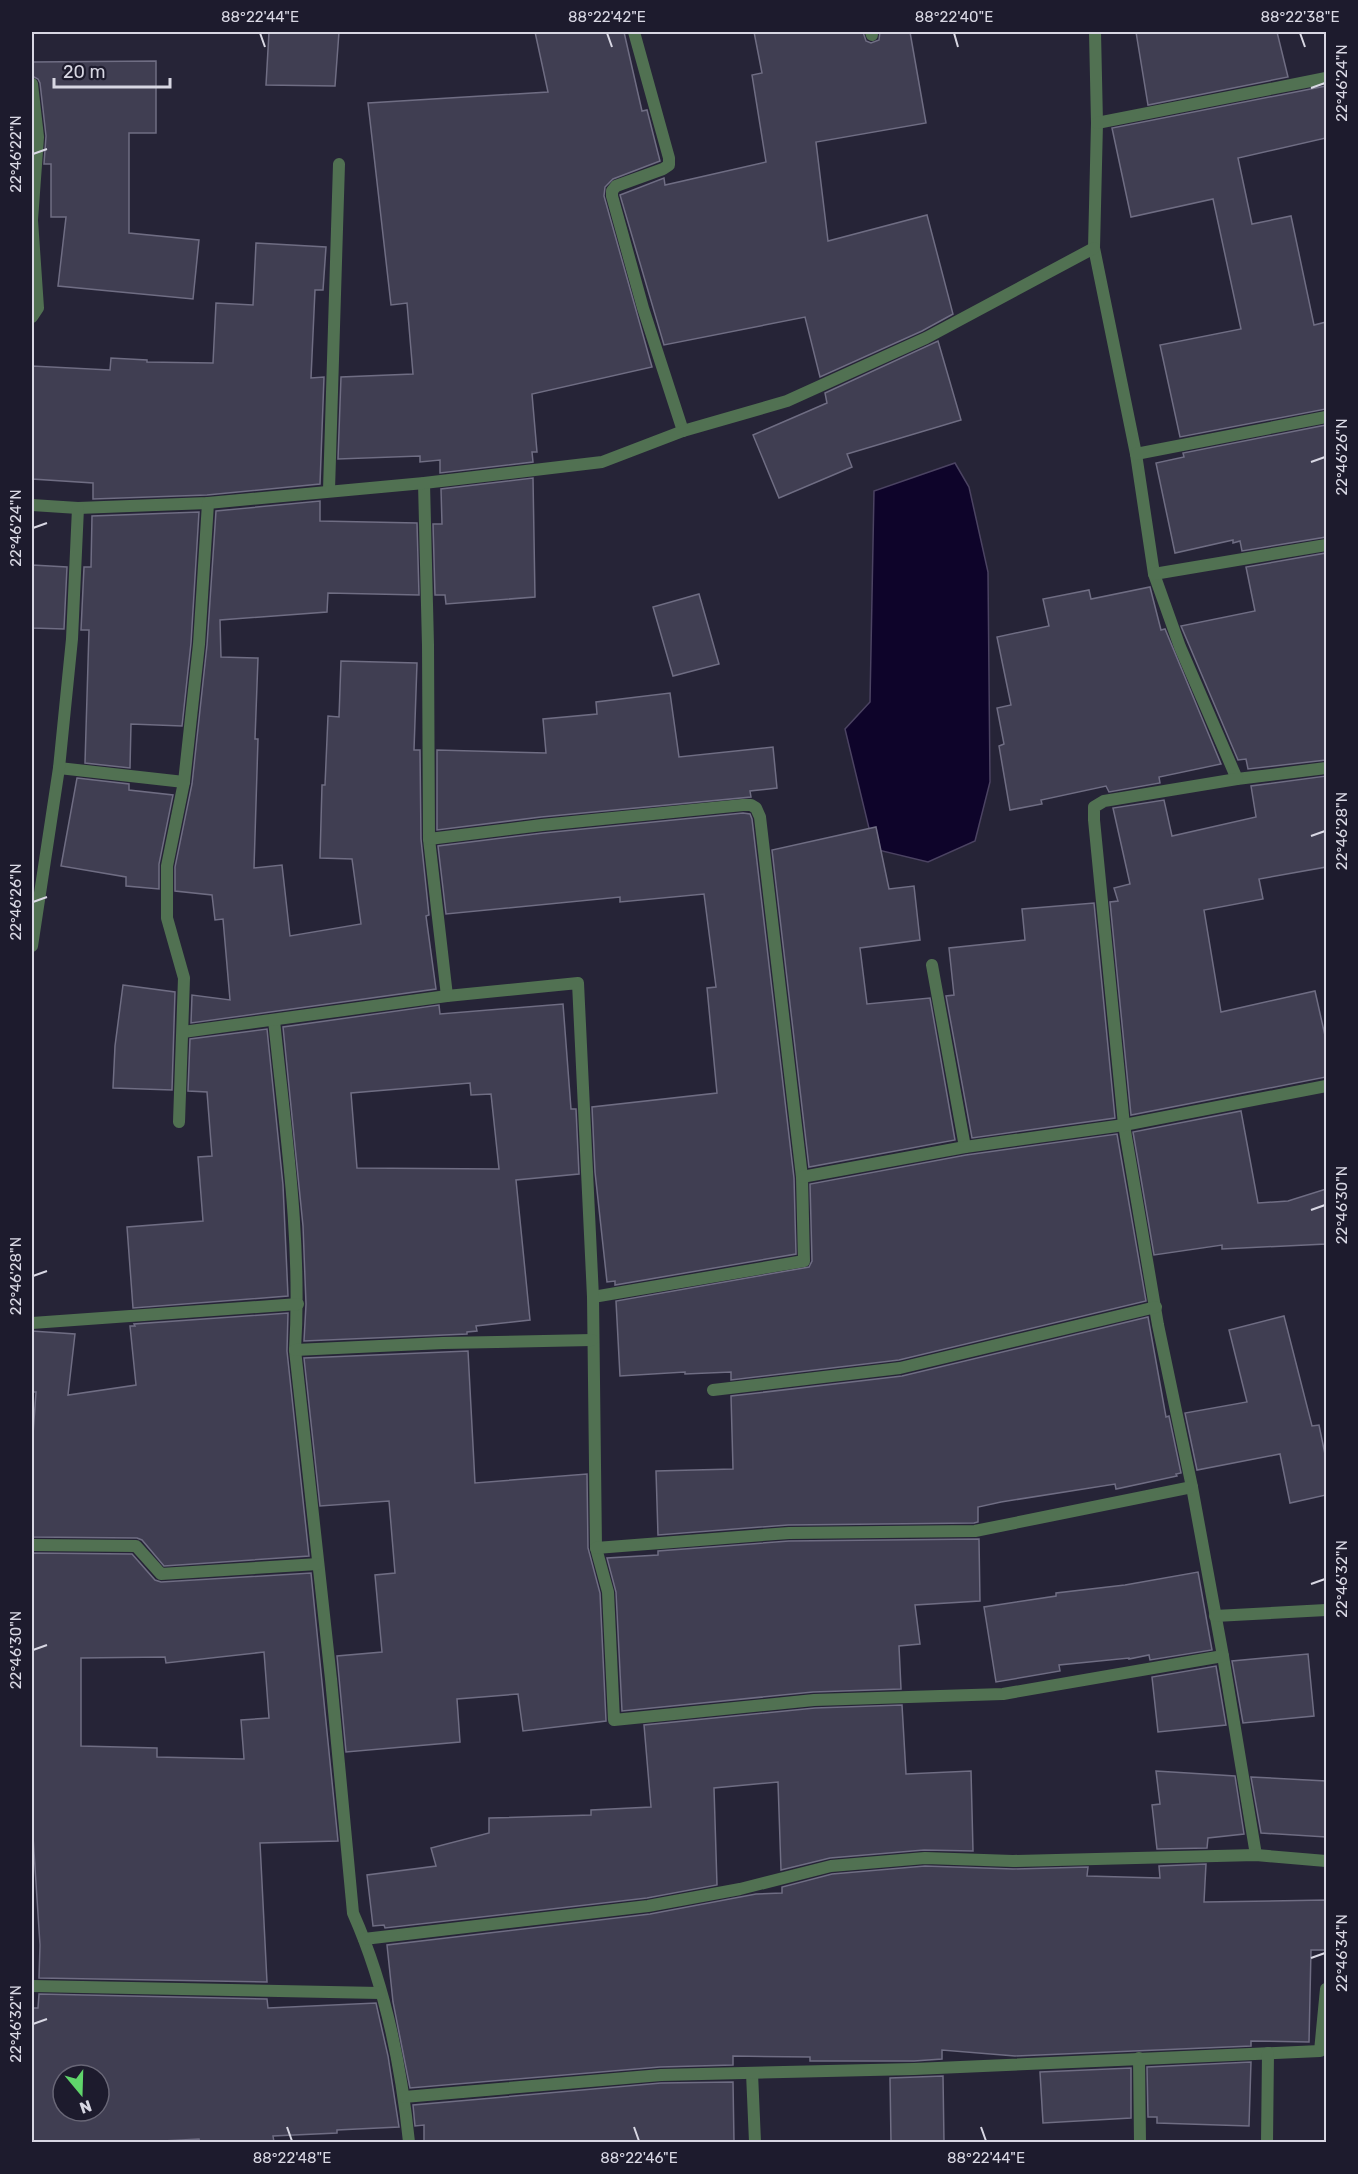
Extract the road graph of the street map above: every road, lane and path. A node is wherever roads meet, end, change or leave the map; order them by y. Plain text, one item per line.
1 (634, 32) edge
2 (1095, 32) edge
3 (1326, 78) edge
4 (32, 84) edge
5 (1097, 123) junction
6 (339, 164) dead end
7 (1094, 248) junction
8 (32, 317) edge
9 (1326, 417) edge
10 (683, 431) junction
11 (1137, 454) junction
12 (424, 483) junction
13 (328, 490) junction
14 (208, 503) junction
15 (32, 505) edge
16 (78, 508) junction
17 (1326, 545) edge
18 (1154, 574) junction
19 (59, 768) junction
20 (1326, 768) edge
21 (1237, 779) junction
22 (184, 782) junction
23 (429, 839) junction
24 (32, 946) edge
25 (932, 965) dead end
26 (447, 996) junction
27 (274, 1020) junction
28 (183, 1032) junction
29 (1326, 1086) edge
30 (179, 1122) dead end
31 (1124, 1125) junction
32 (965, 1147) junction
33 (802, 1177) junction
34 (593, 1297) junction
35 (298, 1304) junction
36 (1156, 1306) junction
37 (32, 1323) edge
38 (592, 1340) junction
39 (295, 1350) junction
40 (713, 1390) dead end
41 (1192, 1487) junction
42 (32, 1545) edge
43 (596, 1548) junction
44 (318, 1564) junction
45 (1326, 1610) edge
46 (1215, 1616) junction
47 (1223, 1656) junction
48 (1256, 1855) junction
49 (1326, 1861) edge
50 (364, 1939) junction
51 (32, 1986) edge
52 (1326, 1989) edge
53 (380, 1993) junction
54 (1323, 2051) edge
55 (1268, 2053) junction
56 (1139, 2058) junction
57 (752, 2073) junction
58 (404, 2097) junction
59 (409, 2142) edge
60 (755, 2142) edge
61 (1140, 2142) edge
62 (1267, 2142) edge

1 - 10 street
2 - 5 street
3 - 5 street
4 - 8 street
5 - 7 street
6 - 13 street
7 - 10 street
7 - 11 street
9 - 11 street
10 - 12 street
11 - 18 street
12 - 13 street
12 - 23 street
13 - 14 street
14 - 16 street
14 - 22 street
15 - 16 street
16 - 19 street
17 - 18 street
18 - 21 street
19 - 22 street
19 - 24 street
20 - 21 street
21 - 31 street
22 - 28 street
23 - 26 street
23 - 33 street
25 - 32 street
26 - 27 street
26 - 34 street
27 - 28 street
27 - 35 street
28 - 30 street
29 - 31 street
31 - 32 street
31 - 36 street
32 - 33 street
33 - 34 street
34 - 38 street
35 - 37 street
35 - 39 street
36 - 40 street
36 - 41 street
38 - 39 street
38 - 43 street
39 - 44 street
41 - 43 street
41 - 46 street
42 - 44 street
43 - 47 street
44 - 50 street
45 - 46 street
46 - 47 street
47 - 48 street
48 - 49 street
48 - 50 street
50 - 53 street
51 - 53 street
52 - 54 street
53 - 58 street
54 - 55 street
55 - 56 street
55 - 62 street
56 - 57 street
56 - 61 street
57 - 58 street
57 - 60 street
58 - 59 street

